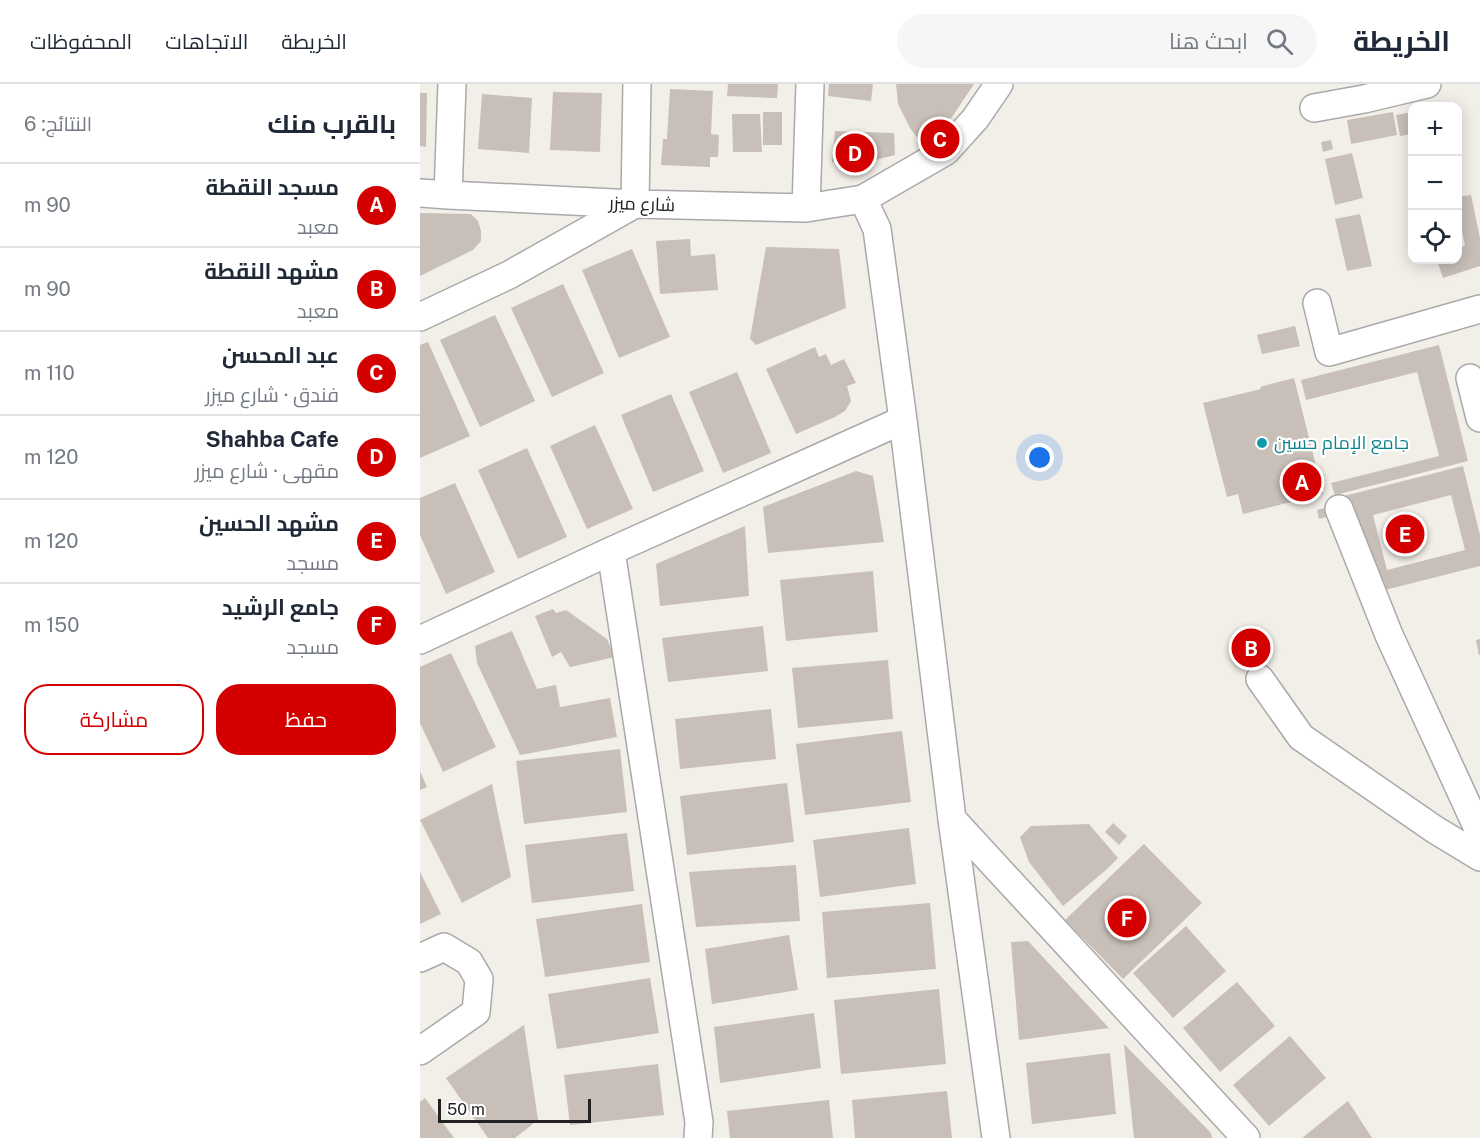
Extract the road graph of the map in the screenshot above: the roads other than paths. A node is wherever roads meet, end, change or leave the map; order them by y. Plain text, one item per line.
1 (452, 84) edge
2 (637, 84) edge
3 (810, 84) edge
4 (999, 84) edge
5 (1427, 84) edge
6 (1314, 108) dead end
7 (420, 193) edge
8 (448, 195) junction
9 (863, 199) junction
10 (635, 204) junction
11 (806, 208) junction
12 (1317, 303) dead end
13 (1480, 309) edge
14 (420, 317) edge
15 (1470, 378) dead end
16 (1480, 417) edge
17 (903, 420) junction
18 (1339, 509) dead end
19 (611, 551) junction
20 (420, 640) edge
21 (1260, 679) dead end
22 (952, 819) junction
23 (1480, 833) edge
24 (1480, 857) edge
25 (420, 958) edge
26 (420, 1051) edge
27 (698, 1138) edge
28 (996, 1138) edge
29 (1246, 1138) edge

1 - 8 street
2 - 10 street
3 - 11 street
4 - 9 street
5 - 6 street
7 - 8 street, شارع ميزر
8 - 10 street, شارع ميزر
9 - 11 street, شارع ميزر
9 - 17 street
10 - 11 street, شارع ميزر
10 - 14 street
12 - 13 street
15 - 16 street
17 - 19 street
17 - 22 street
18 - 23 street
19 - 20 street
19 - 27 street
21 - 24 street
22 - 28 street
22 - 29 street
25 - 26 street

